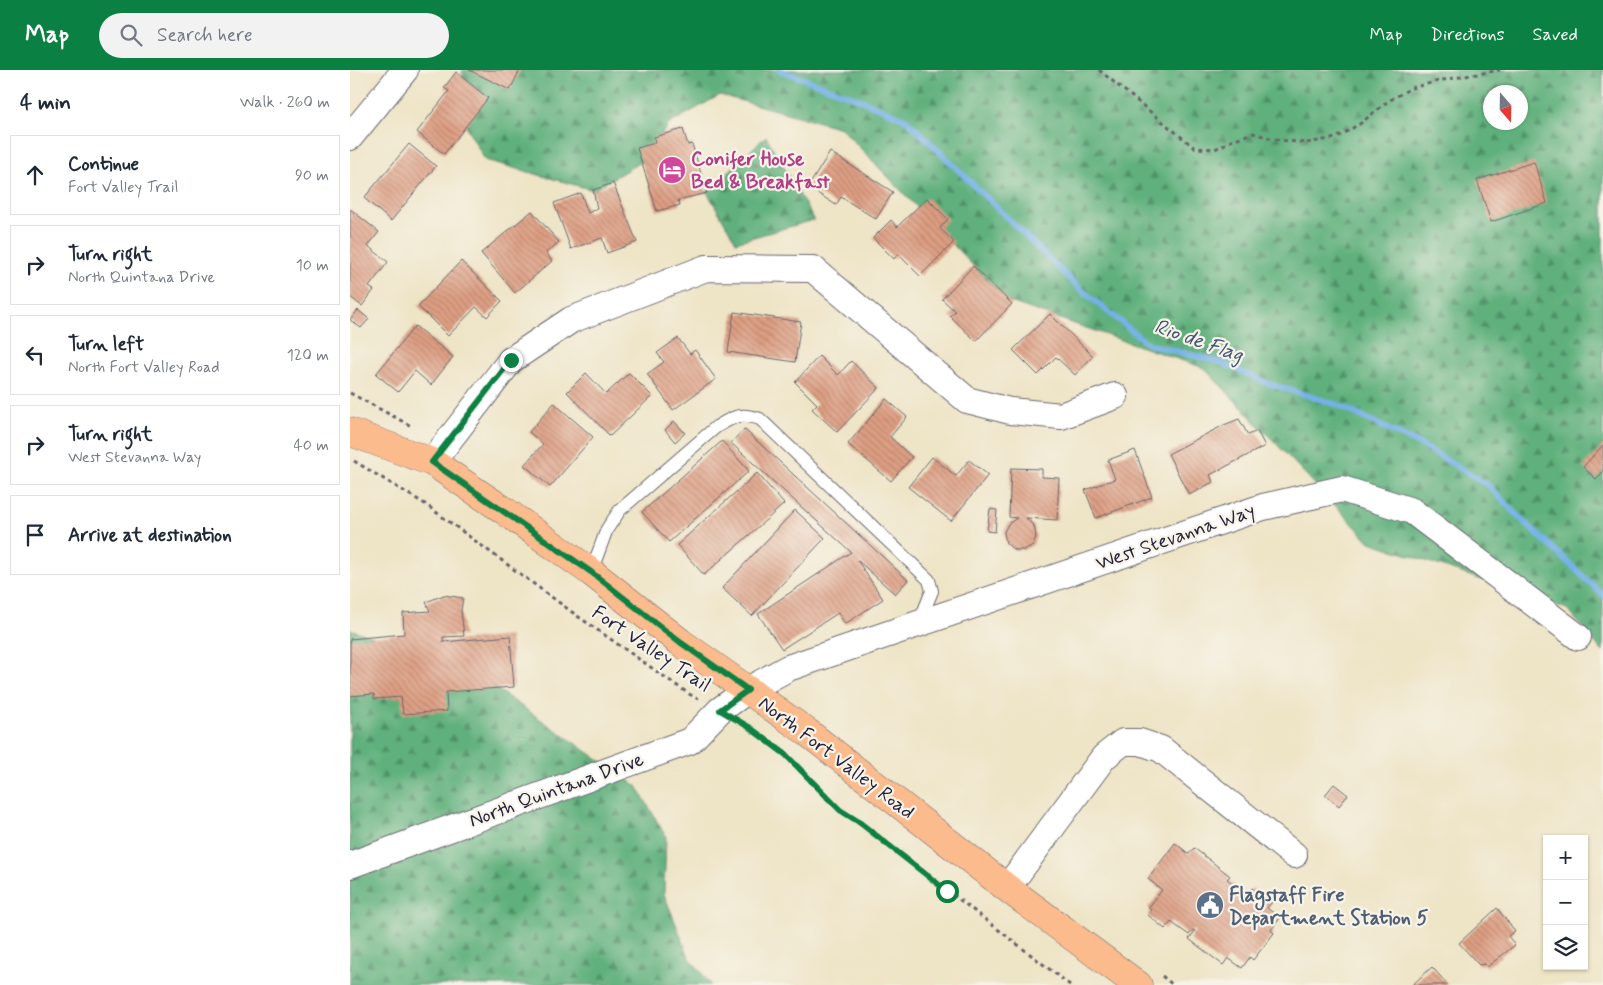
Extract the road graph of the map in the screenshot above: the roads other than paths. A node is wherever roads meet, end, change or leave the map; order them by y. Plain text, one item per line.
1 (405, 70) edge
2 (350, 137) edge
3 (1116, 396) dead end
4 (350, 432) edge
5 (432, 462) junction
6 (591, 572) junction
7 (919, 623) junction
8 (1578, 637) dead end
9 (748, 690) junction
10 (1294, 855) dead end
11 (350, 864) edge
12 (1007, 888) junction
13 (1138, 985) edge

1 - 2 street
3 - 5 street
4 - 5 main road, North Fort Valley Road
5 - 6 main road, North Fort Valley Road
6 - 7 lane
6 - 9 main road, North Fort Valley Road
7 - 8 street, West Stevanna Way
7 - 9 street, West Stevanna Way
9 - 11 street, North Quintana Drive
9 - 12 main road, North Fort Valley Road
10 - 12 street
12 - 13 main road, North Fort Valley Road

